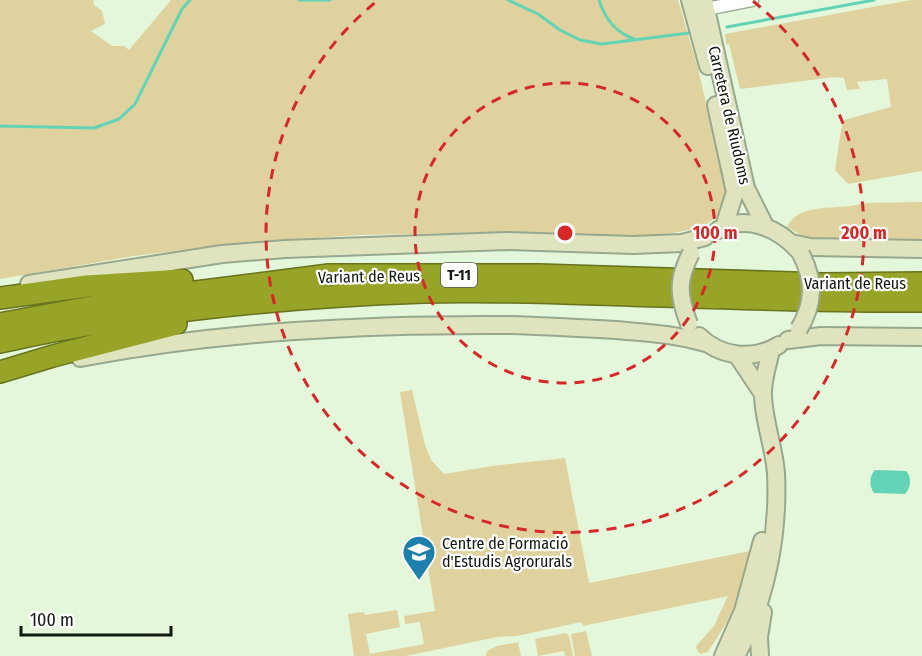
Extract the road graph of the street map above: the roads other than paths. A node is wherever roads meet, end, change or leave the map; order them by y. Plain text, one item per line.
1 (690, 0) edge
2 (752, 0) edge
3 (705, 5) edge
4 (765, 226) junction
5 (724, 227) junction
6 (705, 237) junction
7 (796, 249) junction
8 (922, 249) edge
9 (328, 276) junction
10 (922, 283) edge
11 (0, 289) edge
12 (352, 297) junction
13 (0, 298) edge
14 (922, 301) edge
15 (0, 324) edge
16 (793, 334) junction
17 (922, 337) edge
18 (0, 342) edge
19 (706, 343) junction
20 (771, 350) junction
21 (737, 355) junction
22 (0, 373) edge
23 (763, 394) junction
24 (768, 435) junction
25 (776, 472) junction
26 (766, 503) junction
27 (723, 656) edge
28 (729, 656) edge
29 (735, 656) edge
30 (760, 656) edge

1 - 5 main road, Carretera de Riudoms
2 - 3 street
3 - 4 main road, Carretera de Riudoms
4 - 5 main road
4 - 7 main road
5 - 6 main road
6 - 11 main road
6 - 19 main road, bridge
7 - 8 main road
7 - 16 main road, bridge
9 - 10 highway, Variant de Reus / T-11
9 - 13 highway
9 - 15 highway, Variant de Reus / T-11
12 - 14 highway, Variant de Reus / T-11
12 - 18 highway, Variant de Reus / T-11
12 - 22 highway
16 - 17 main road
16 - 20 main road
19 - 21 main road
19 - 22 main road
20 - 21 main road
20 - 23 main road
21 - 23 main road
23 - 24 main road
24 - 25 main road
24 - 26 main road
25 - 29 main road
25 - 30 main road
26 - 27 main road
26 - 28 main road

